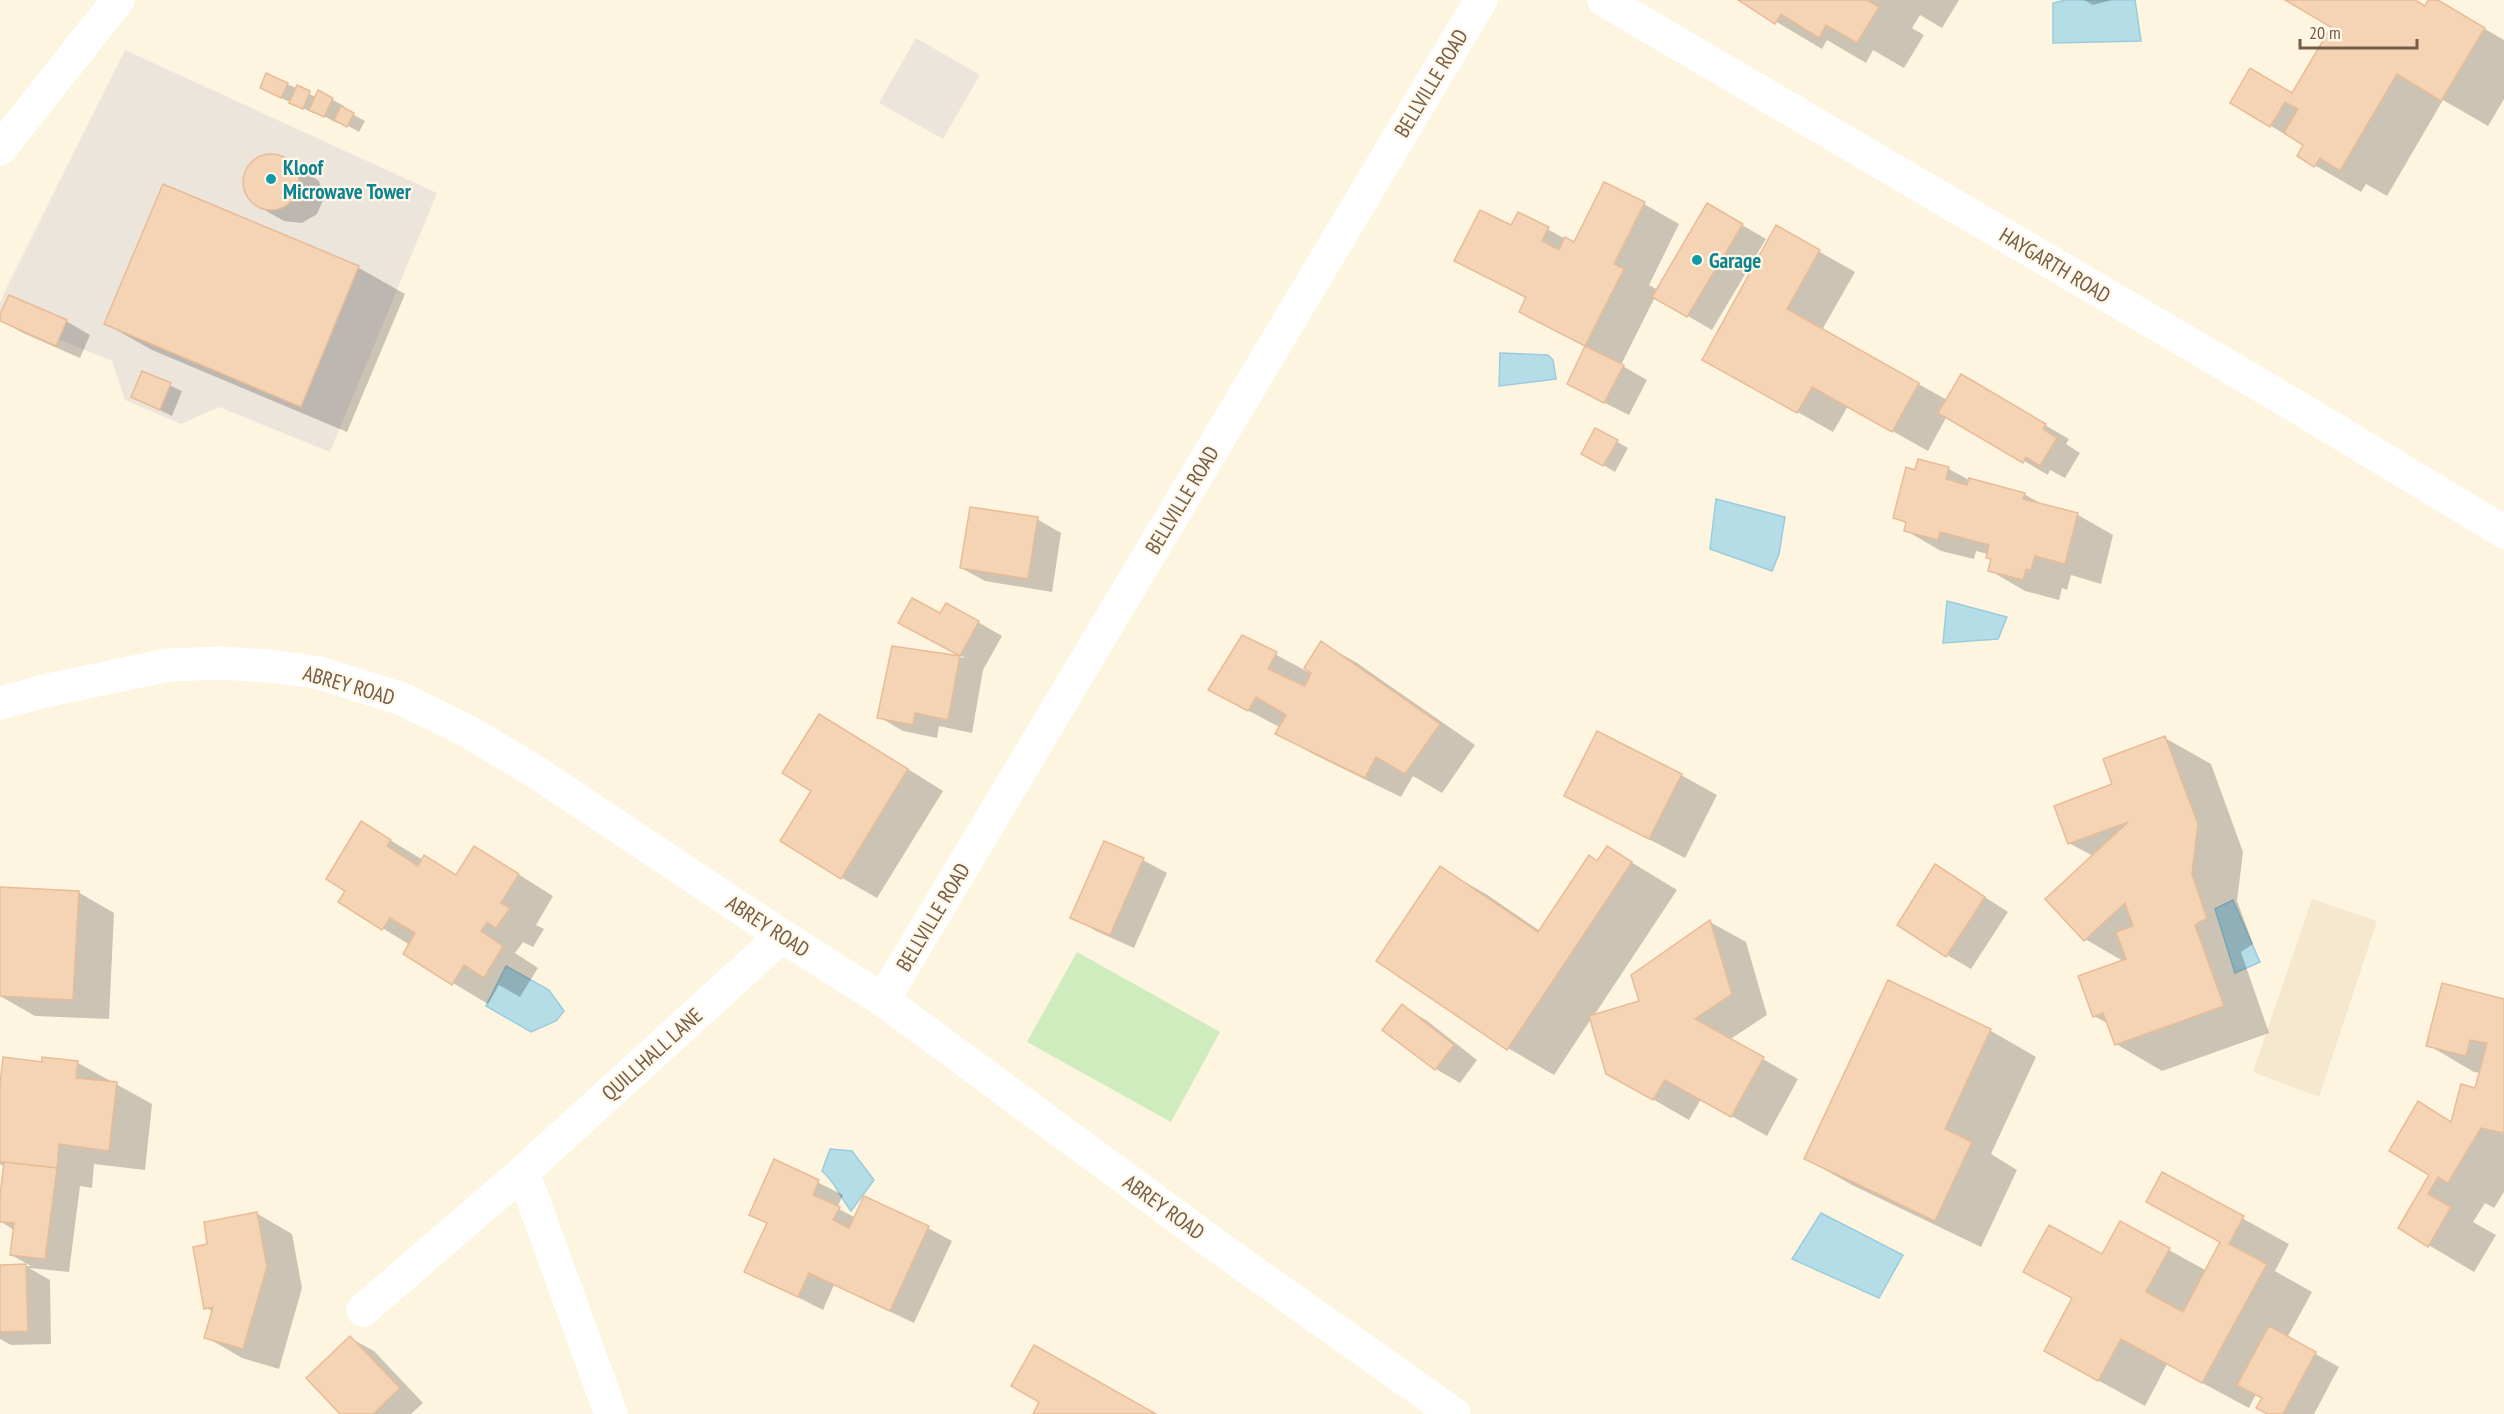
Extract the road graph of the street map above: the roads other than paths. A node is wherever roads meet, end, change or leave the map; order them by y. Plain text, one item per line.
1 (118, 0) edge
2 (1481, 0) edge
3 (1604, 0) edge
4 (0, 149) edge
5 (2504, 532) edge
6 (0, 703) edge
7 (782, 936) junction
8 (884, 1000) junction
9 (523, 1172) junction
10 (363, 1310) dead end
11 (611, 1414) edge
12 (1454, 1414) edge

1 - 4 street
2 - 8 street, BELLVILLE ROAD
3 - 5 street, HAYGARTH ROAD
6 - 7 street, ABREY ROAD
7 - 8 street, ABREY ROAD
7 - 9 street, QUILLHALL LANE
8 - 12 street, ABREY ROAD
9 - 10 street, QUILLHALL LANE
9 - 11 street

